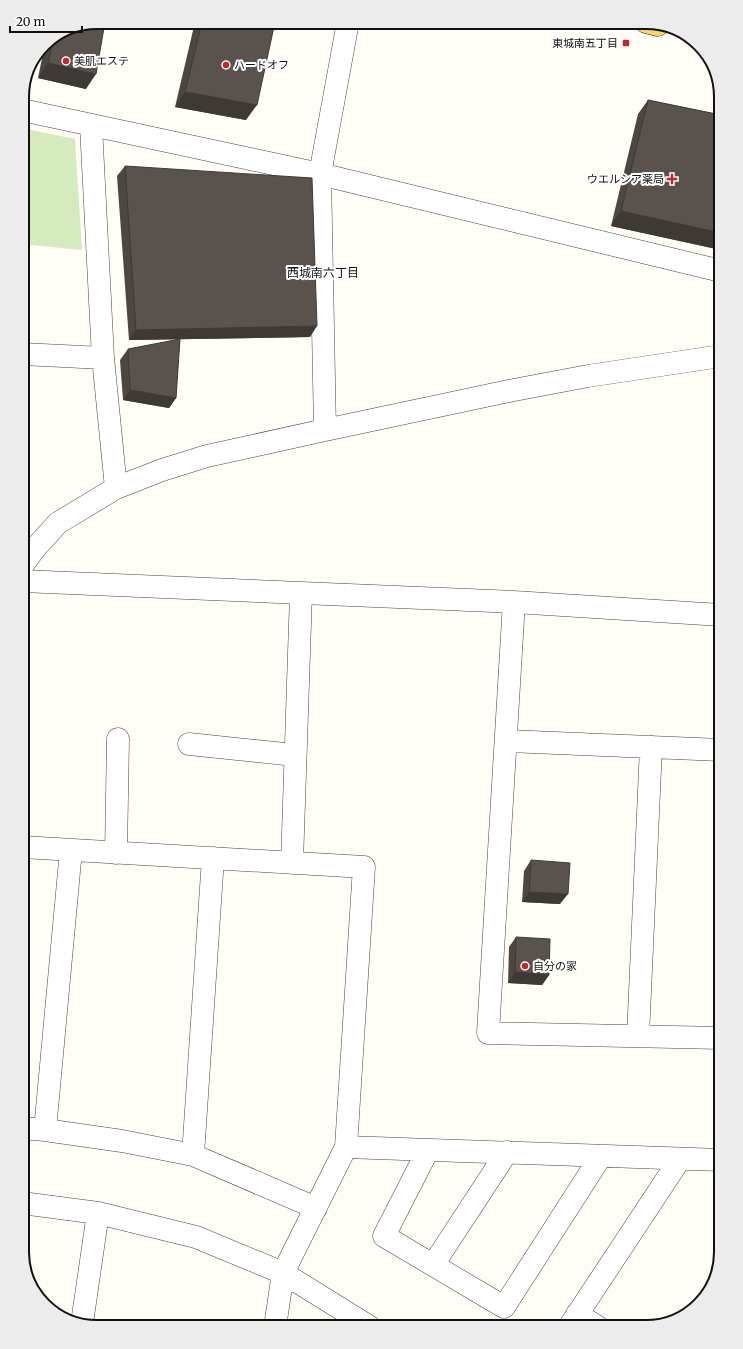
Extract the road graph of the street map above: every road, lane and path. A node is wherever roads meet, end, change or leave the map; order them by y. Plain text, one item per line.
1 (347, 29) edge
2 (29, 112) edge
3 (92, 126) junction
4 (320, 174) junction
5 (714, 269) edge
6 (29, 354) edge
7 (714, 357) edge
8 (103, 358) junction
9 (325, 430) junction
10 (116, 488) junction
11 (29, 556) edge
12 (29, 581) edge
13 (301, 593) junction
14 (514, 602) junction
15 (714, 615) edge
16 (118, 739) dead end
17 (506, 741) junction
18 (189, 744) dead end
19 (651, 747) junction
20 (714, 750) edge
21 (295, 755) junction
22 (29, 847) edge
23 (71, 850) junction
24 (116, 853) junction
25 (213, 858) junction
26 (292, 863) junction
27 (638, 1036) junction
28 (714, 1038) edge
29 (29, 1129) edge
30 (45, 1130) junction
31 (346, 1147) junction
32 (428, 1150) junction
33 (507, 1152) junction
34 (193, 1155) junction
35 (601, 1156) junction
36 (680, 1159) junction
37 (714, 1160) edge
38 (29, 1204) edge
39 (316, 1208) junction
40 (98, 1214) junction
41 (433, 1265) junction
42 (283, 1273) junction
43 (83, 1319) edge
44 (276, 1320) edge
45 (359, 1320) edge
46 (574, 1320) edge

1 - 4 street
2 - 3 street
3 - 4 street
3 - 8 street
4 - 5 street
4 - 9 street
6 - 8 street
7 - 9 street
8 - 10 street
9 - 10 street
10 - 11 street
12 - 13 street
13 - 14 street
13 - 21 street
14 - 15 street
14 - 17 street
16 - 24 street
17 - 19 street
17 - 27 street
18 - 21 street
19 - 20 street
19 - 27 street
21 - 26 street
22 - 23 street
23 - 24 street
23 - 30 street
24 - 25 street
25 - 26 street
25 - 34 street
26 - 31 street
27 - 28 street
29 - 30 street
30 - 34 street
31 - 32 street
31 - 39 street
32 - 33 street
32 - 41 street
33 - 35 street
33 - 41 street
34 - 39 street
35 - 36 street
35 - 41 street
36 - 37 street
36 - 46 street
38 - 40 street
39 - 42 street
40 - 42 street
40 - 43 street
42 - 44 street
42 - 45 street

